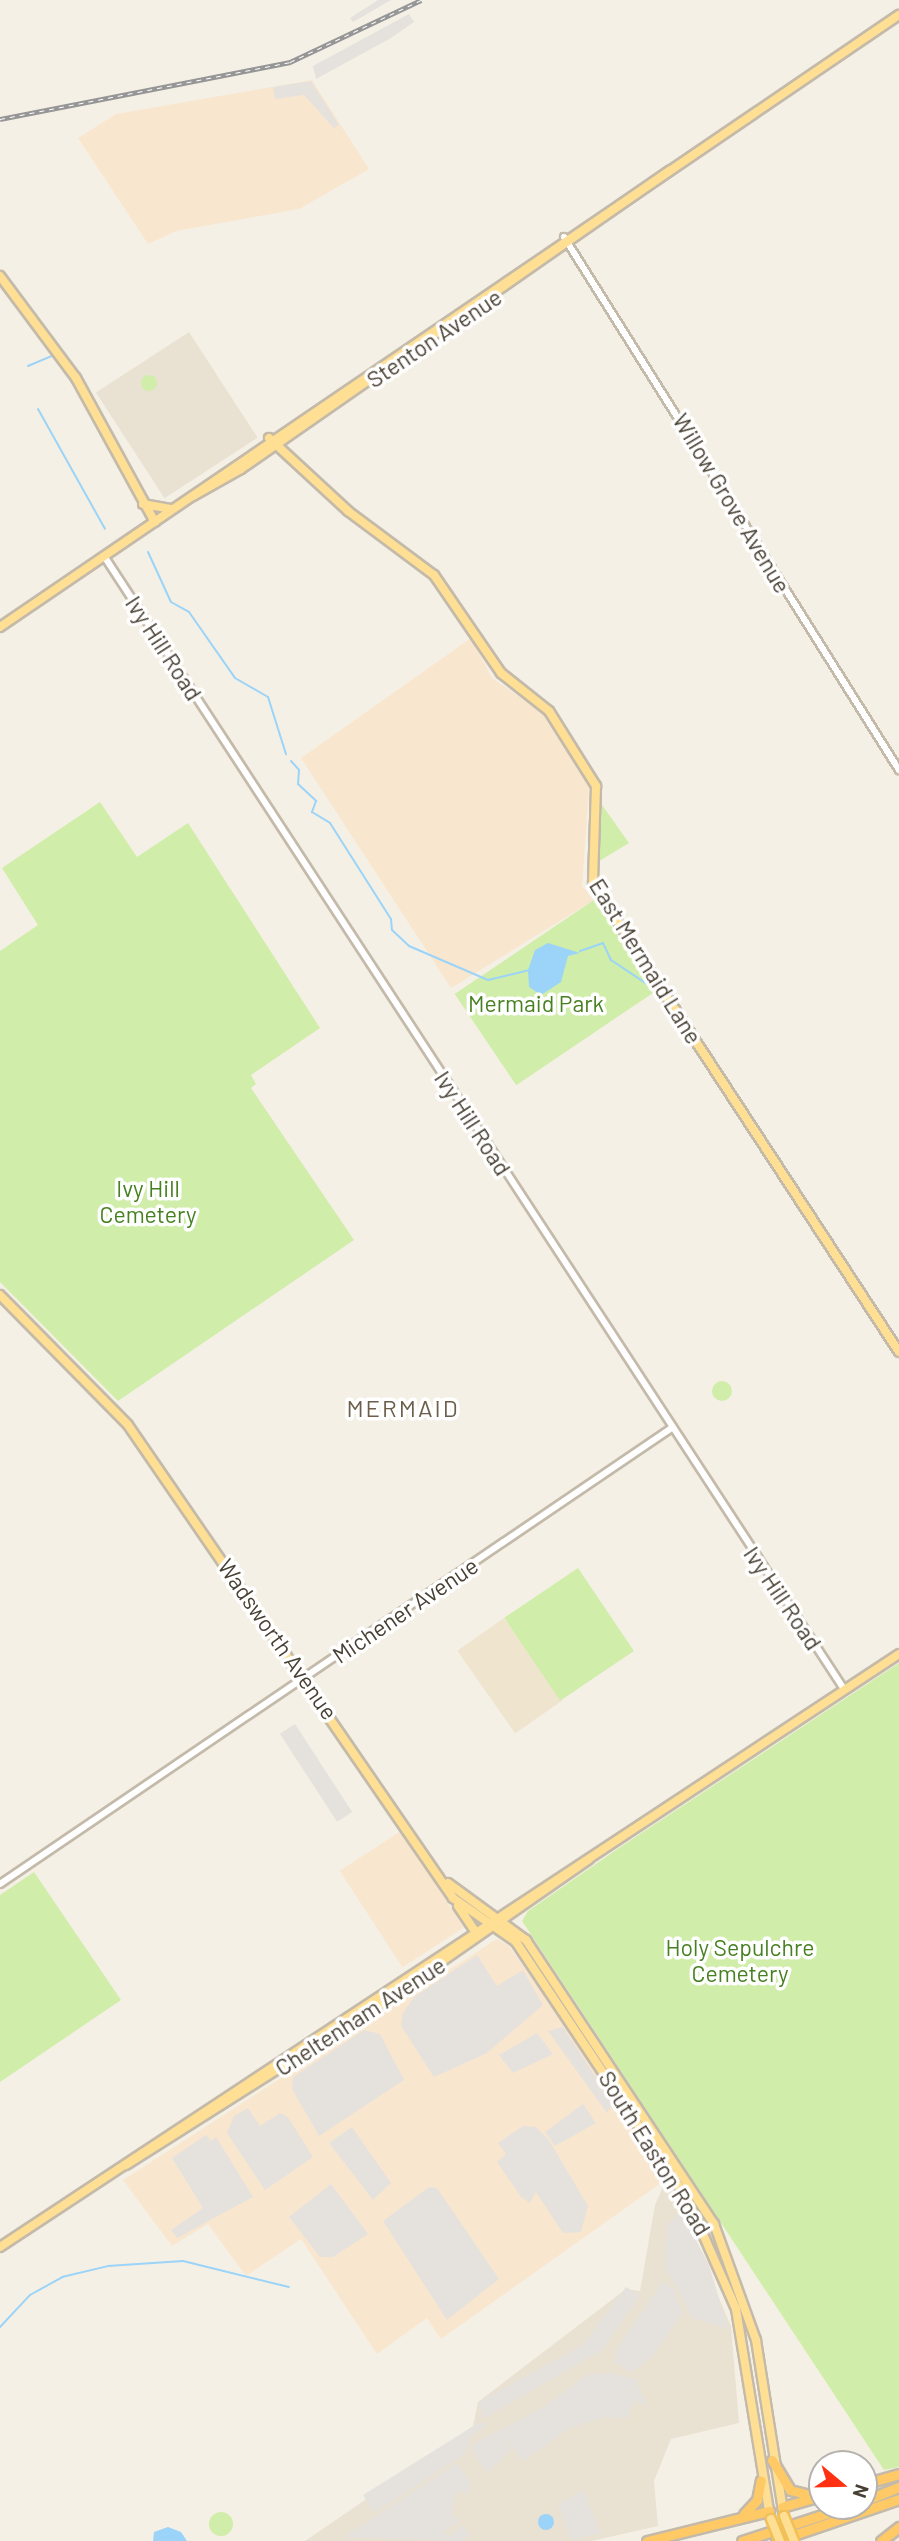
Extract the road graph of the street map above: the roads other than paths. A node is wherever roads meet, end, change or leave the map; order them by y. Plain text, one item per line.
1 (899, 15) edge
2 (567, 241) junction
3 (0, 276) edge
4 (272, 442) junction
5 (143, 504) junction
6 (174, 508) junction
7 (155, 522) junction
8 (104, 556) junction
9 (0, 627) edge
10 (899, 770) edge
11 (0, 1295) edge
12 (899, 1352) edge
13 (670, 1429) junction
14 (899, 1654) edge
15 (305, 1678) junction
16 (844, 1689) junction
17 (589, 1858) junction
18 (436, 1871) junction
19 (0, 1884) edge
20 (453, 1898) junction
21 (524, 1909) junction
22 (496, 1915) junction
23 (488, 1921) junction
24 (506, 1921) junction
25 (498, 1926) junction
26 (474, 1930) junction
27 (521, 1933) junction
28 (476, 1940) junction
29 (516, 1942) junction
30 (125, 2165) junction
31 (0, 2247) edge
32 (772, 2460) junction
33 (899, 2474) edge
34 (761, 2480) junction
35 (878, 2480) edge
36 (899, 2487) edge
37 (808, 2493) edge
38 (878, 2495) edge
39 (899, 2499) edge
40 (808, 2502) edge
41 (783, 2512) junction
42 (770, 2515) junction
43 (808, 2520) edge
44 (727, 2521) junction
45 (899, 2528) edge
46 (647, 2541) edge
47 (742, 2541) edge
48 (778, 2541) edge
49 (794, 2541) edge
50 (881, 2541) edge

1 - 2 main road, Stenton Avenue
2 - 4 main road, Stenton Avenue
2 - 10 street, Willow Grove Avenue
3 - 5 main road
4 - 6 main road, Stenton Avenue
4 - 12 main road, East Mermaid Lane
5 - 6 main road
5 - 7 main road
6 - 7 main road, Stenton Avenue
7 - 8 main road, Stenton Avenue
8 - 9 main road, Stenton Avenue
8 - 13 street, Ivy Hill Road
11 - 15 main road, Wadsworth Avenue
13 - 15 street, Michener Avenue
13 - 16 street, Ivy Hill Road
14 - 16 main road, Cheltenham Avenue
15 - 18 main road, Wadsworth Avenue
15 - 19 street, Michener Avenue
16 - 17 main road, Cheltenham Avenue
17 - 21 main road, Cheltenham Avenue
17 - 22 main road, Cheltenham Avenue
18 - 20 main road, Wadsworth Avenue
18 - 22 main road, Wadsworth Avenue
20 - 23 main road, Wadsworth Avenue
20 - 26 main road
21 - 24 main road, Cheltenham Avenue
21 - 27 main road
22 - 23 main road, Cheltenham Avenue
22 - 24 main road, Wadsworth Avenue
23 - 25 main road, South Easton Road
23 - 26 main road, Cheltenham Avenue
24 - 25 main road, Cheltenham Avenue
24 - 27 main road, South Easton Road
25 - 28 main road, Cheltenham Avenue
25 - 29 main road, South Easton Road
26 - 30 main road, Cheltenham Avenue
27 - 32 main road, South Easton Road
28 - 29 main road
28 - 30 main road, Cheltenham Avenue
29 - 34 main road, South Easton Road
30 - 31 main road, Cheltenham Avenue
32 - 37 highway
32 - 41 main road, South Easton Road
33 - 35 highway
34 - 42 main road, South Easton Road
34 - 44 highway
36 - 38 highway
39 - 48 highway
40 - 41 highway
41 - 42 main road
41 - 49 main road, South Easton Road, bridge
42 - 44 highway
42 - 48 main road, South Easton Road, bridge
43 - 47 highway
44 - 46 highway
45 - 50 highway

